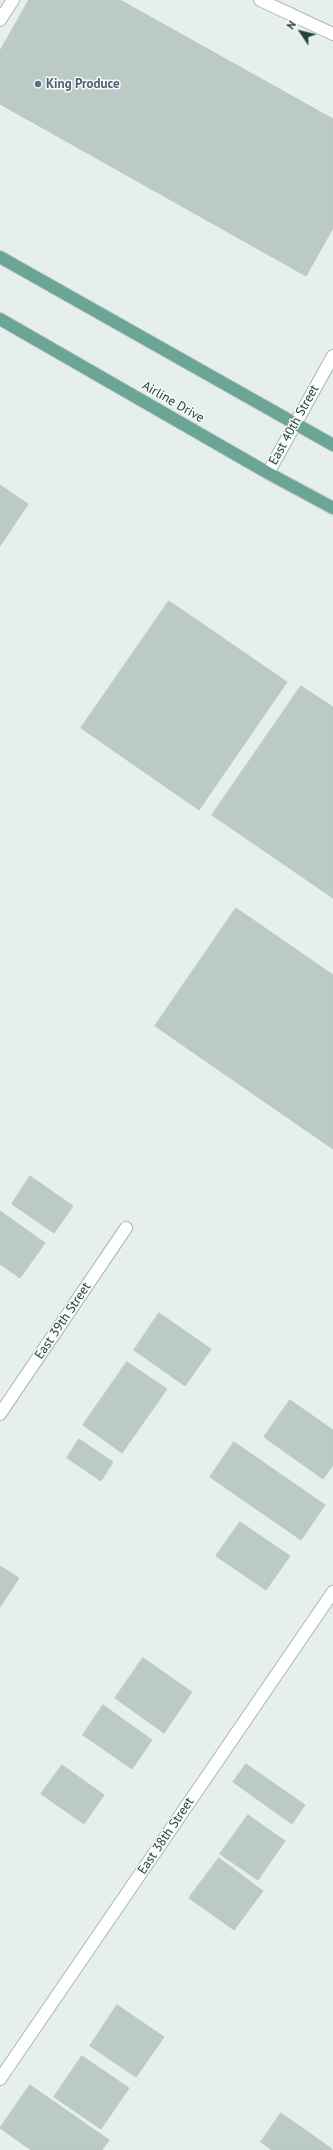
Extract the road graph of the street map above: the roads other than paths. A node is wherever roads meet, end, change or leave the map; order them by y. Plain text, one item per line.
1 (13, 0) edge
2 (260, 0) edge
3 (0, 20) edge
4 (333, 34) edge
5 (0, 257) edge
6 (0, 319) edge
7 (333, 356) edge
8 (295, 424) junction
9 (333, 445) edge
10 (268, 473) junction
11 (333, 508) edge
12 (126, 1228) dead end
13 (0, 1414) edge
14 (333, 1592) edge
15 (0, 2079) edge

1 - 3 street
2 - 4 street
5 - 8 main road
6 - 10 main road, Airline Drive
7 - 8 street, East 40th Street
8 - 9 main road
8 - 10 street, East 40th Street
10 - 11 main road, Airline Drive
12 - 13 street, East 39th Street
14 - 15 street, East 38th Street

